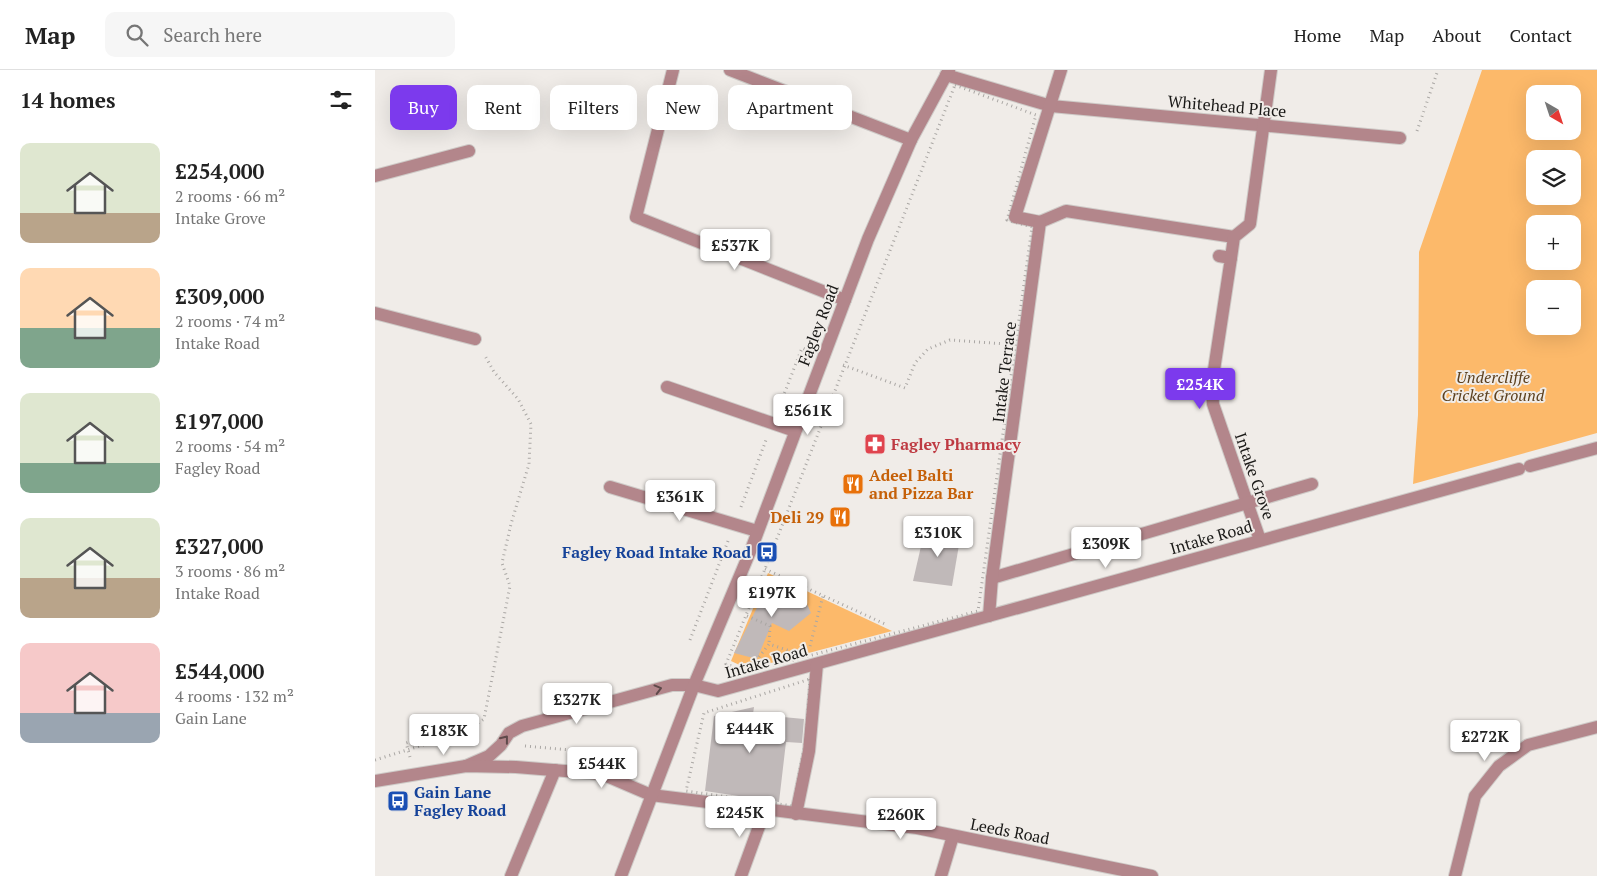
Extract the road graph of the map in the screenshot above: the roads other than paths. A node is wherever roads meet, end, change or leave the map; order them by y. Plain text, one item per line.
1 (673, 70) edge
2 (730, 70) edge
3 (1061, 70) edge
4 (1271, 70) edge
5 (948, 72) edge
6 (1051, 106) junction
7 (1262, 126) junction
8 (1400, 138) road end
9 (911, 140) junction
10 (469, 151) dead end
11 (375, 176) edge
12 (1040, 222) junction
13 (1234, 237) junction
14 (845, 300) junction
15 (375, 313) edge
16 (475, 339) road end
17 (667, 387) dead end
18 (795, 431) junction
19 (1597, 448) edge
20 (1312, 484) dead end
21 (610, 487) dead end
22 (1247, 503) junction
23 (757, 531) junction
24 (1260, 540) junction
25 (992, 578) junction
26 (989, 616) junction
27 (812, 660) junction
28 (694, 685) junction
29 (1597, 727) edge
30 (466, 766) junction
31 (555, 770) junction
32 (375, 781) edge
33 (651, 795) junction
34 (765, 810) junction
35 (796, 814) junction
36 (953, 836) junction
37 (511, 876) edge
38 (621, 876) edge
39 (741, 876) edge
40 (941, 876) edge
41 (1152, 876) edge
42 (1455, 876) edge

1 - 14 street
2 - 9 street
3 - 6 street
4 - 7 street
5 - 6 street, Whitehead Place
5 - 9 street, Fagley Road
6 - 7 street, Whitehead Place
6 - 12 street
7 - 8 street, Whitehead Place
7 - 13 street
9 - 14 street, Fagley Road
10 - 11 street
12 - 13 street
12 - 25 street, Intake Terrace
13 - 22 street, Intake Grove
14 - 18 street, Fagley Road
15 - 16 street
17 - 18 street
18 - 23 street, Fagley Road
19 - 24 street, Intake Road
20 - 22 street, Intake Road
21 - 23 street
22 - 24 street, Intake Grove
22 - 25 street, Intake Road
23 - 28 street, Fagley Road
24 - 26 street, Intake Road
25 - 26 street, Intake Terrace
26 - 27 street, Intake Road
27 - 28 street, Intake Road
27 - 35 street
30 -> 28 street, Intake Road
28 - 33 street, Fagley Road
29 - 42 street
30 - 31 street, Leeds Road
30 - 32 street
31 - 33 street, Leeds Road
31 - 37 street
33 - 34 street, Leeds Road
33 - 38 street, Fagley Road
34 - 35 street, Leeds Road
34 - 39 street
35 - 36 street, Leeds Road
36 - 40 street
36 - 41 street, Leeds Road

